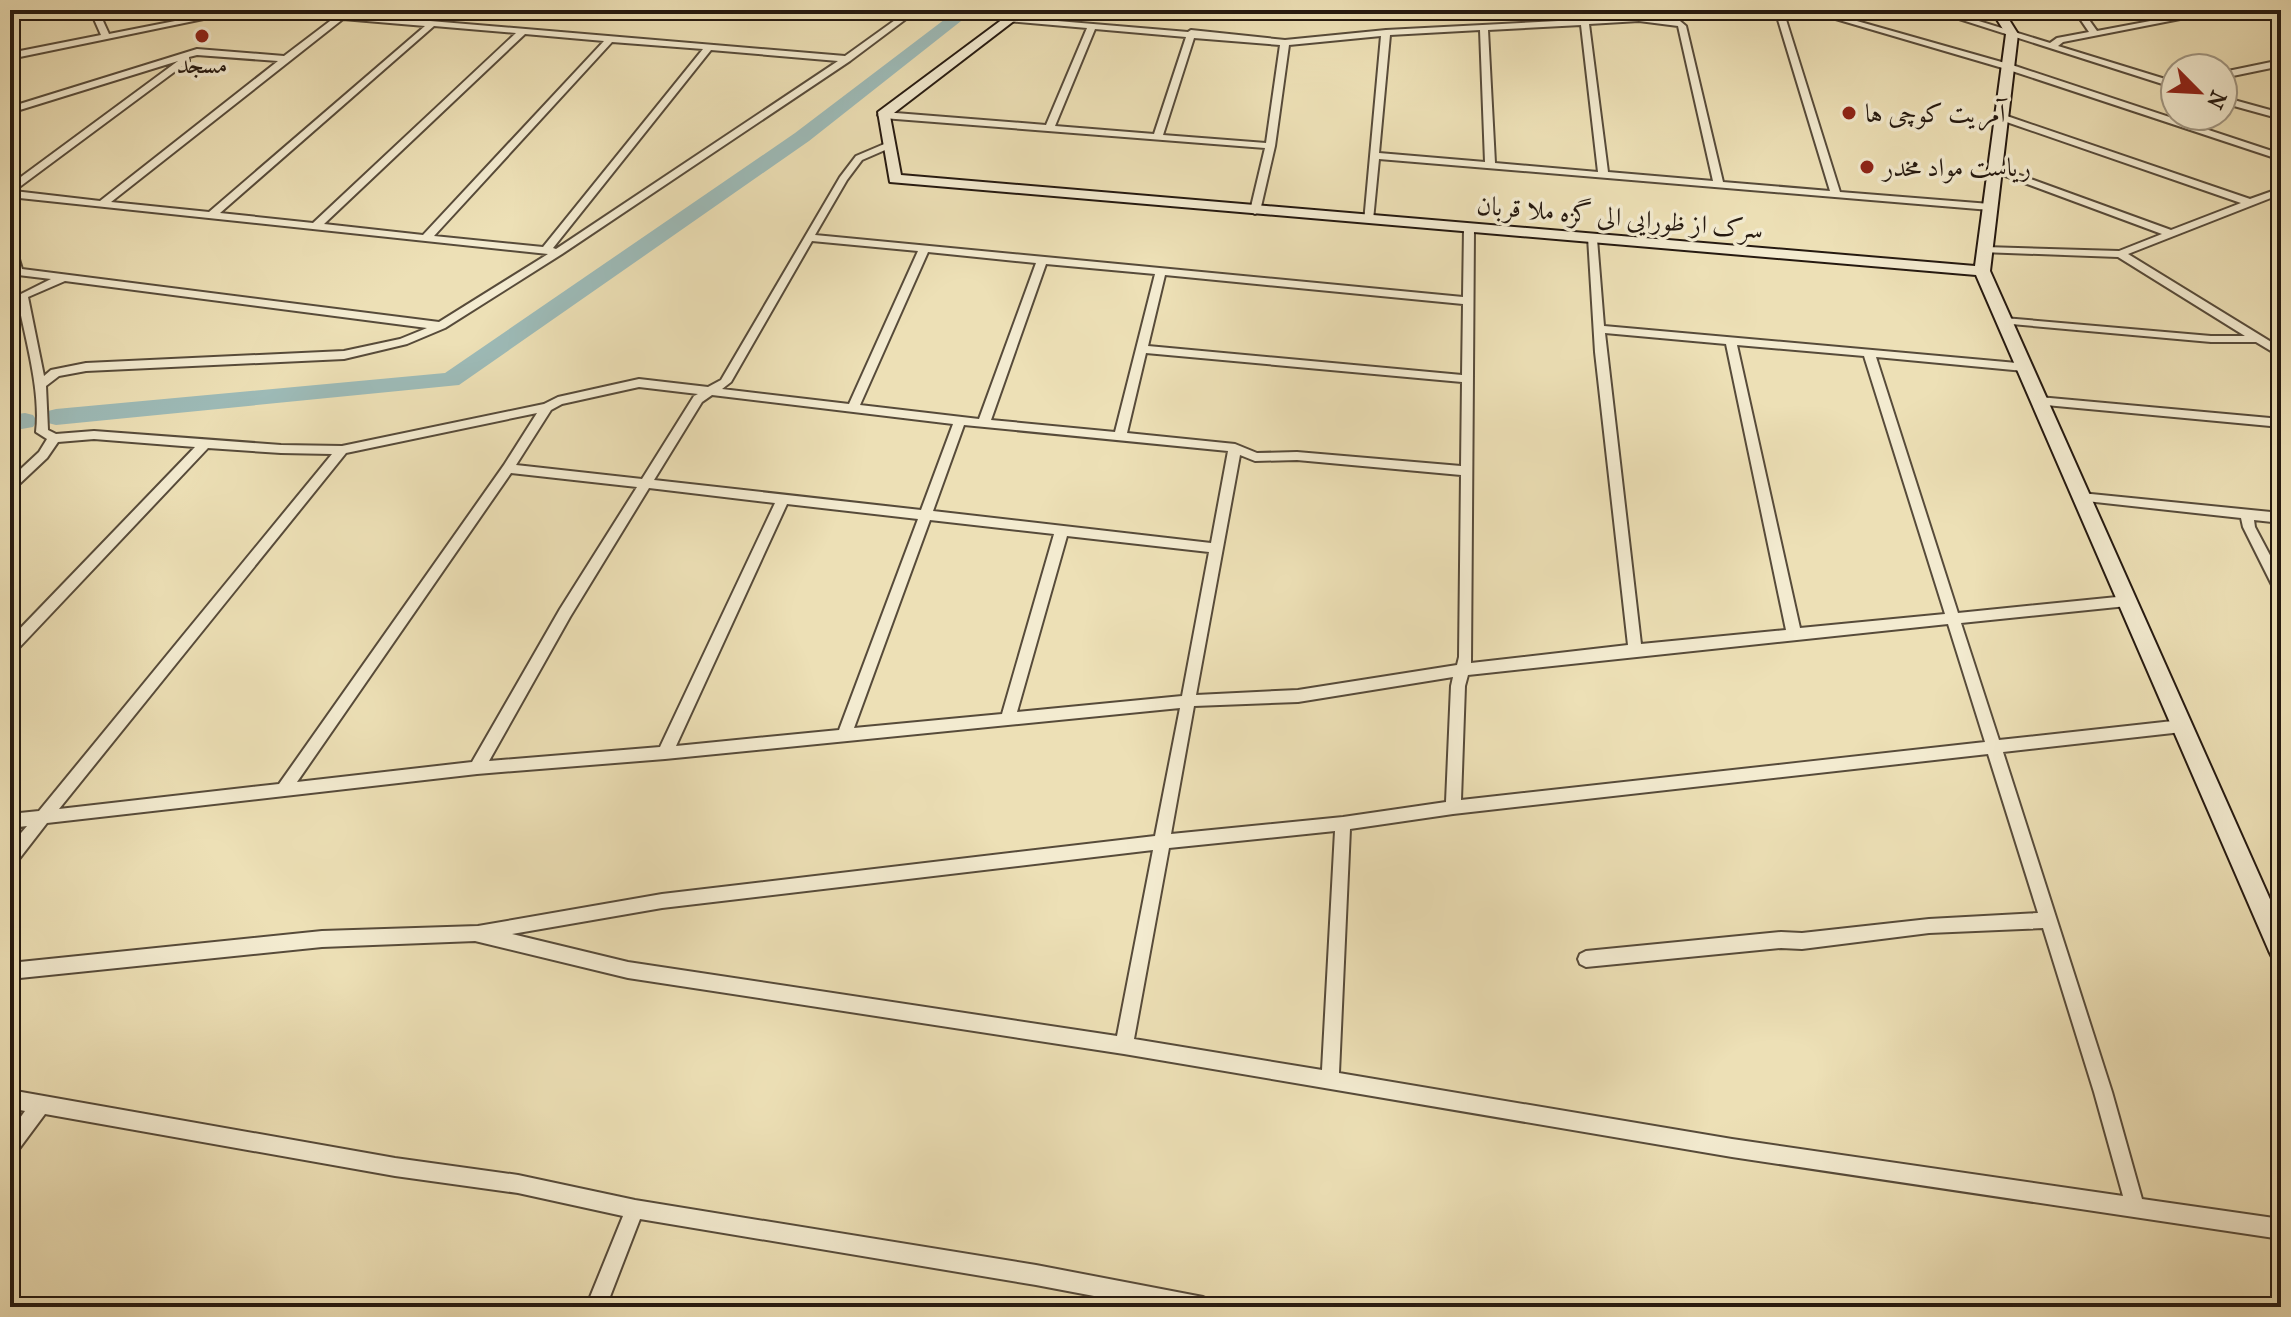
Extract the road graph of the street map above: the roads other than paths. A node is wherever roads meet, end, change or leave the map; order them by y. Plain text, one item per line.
1 (94, 10) edge
2 (243, 10) edge
3 (271, 10) edge
4 (914, 10) edge
5 (1496, 10) edge
6 (1779, 10) edge
7 (1809, 10) edge
8 (1935, 10) edge
9 (1997, 10) edge
10 (2078, 10) edge
11 (2222, 10) edge
12 (2273, 10) edge
13 (211, 13) edge
14 (1016, 14) edge
15 (2176, 14) edge
16 (341, 16) junction
17 (1638, 16) edge
18 (2281, 18) edge
19 (1585, 23) junction
20 (432, 24) junction
21 (1092, 25) junction
22 (1484, 28) junction
23 (523, 31) junction
24 (1191, 33) junction
25 (1386, 33) junction
26 (2012, 34) junction
27 (2095, 34) junction
28 (106, 37) junction
29 (610, 39) junction
30 (1285, 43) junction
31 (2052, 46) junction
32 (709, 47) junction
33 (197, 52) junction
34 (10, 56) edge
35 (286, 59) junction
36 (847, 59) junction
37 (2281, 63) edge
38 (2009, 67) junction
39 (2239, 72) edge
40 (2159, 80) edge
41 (2239, 104) edge
42 (10, 110) edge
43 (883, 115) junction
44 (2281, 116) edge
45 (2001, 117) junction
46 (1050, 128) junction
47 (1158, 136) junction
48 (889, 145) junction
49 (1270, 146) junction
50 (1375, 156) junction
51 (2281, 157) edge
52 (1490, 166) junction
53 (1995, 169) junction
54 (1603, 175) junction
55 (1719, 185) junction
56 (2281, 191) edge
57 (10, 192) edge
58 (1836, 194) junction
59 (2251, 203) junction
60 (102, 204) junction
61 (1990, 207) junction
62 (1255, 211) junction
63 (212, 215) junction
64 (1368, 220) junction
65 (316, 226) junction
66 (1469, 229) junction
67 (2171, 234) junction
68 (426, 238) junction
69 (810, 238) junction
70 (1592, 239) junction
71 (10, 246) edge
72 (925, 248) junction
73 (1985, 250) junction
74 (552, 251) junction
75 (2120, 254) junction
76 (1042, 260) junction
77 (1161, 271) junction
78 (1982, 271) junction
79 (14, 273) edge
80 (63, 278) junction
81 (1468, 301) junction
82 (2004, 321) junction
83 (441, 326) junction
84 (1600, 329) junction
85 (2258, 339) junction
86 (1731, 341) junction
87 (1142, 349) junction
88 (2281, 353) edge
89 (1869, 354) junction
90 (2024, 367) junction
91 (1468, 379) junction
92 (38, 386) junction
93 (711, 392) junction
94 (2039, 401) junction
95 (854, 406) junction
96 (547, 407) junction
97 (960, 421) junction
98 (984, 423) junction
99 (2281, 423) edge
100 (1120, 436) junction
101 (54, 438) junction
102 (204, 444) junction
103 (1235, 448) junction
104 (342, 450) junction
105 (508, 468) junction
106 (1468, 471) junction
107 (646, 482) junction
108 (10, 486) edge
109 (2081, 497) junction
110 (783, 499) junction
111 (925, 515) junction
112 (2247, 515) junction
113 (2281, 518) edge
114 (1062, 530) junction
115 (1217, 548) junction
116 (2281, 589) edge
117 (2127, 601) junction
118 (1953, 617) junction
119 (1794, 633) junction
120 (10, 648) edge
121 (1635, 650) junction
122 (1462, 670) junction
123 (1188, 701) junction
124 (1008, 718) junction
125 (2182, 726) junction
126 (845, 733) junction
127 (1992, 748) junction
128 (665, 753) junction
129 (477, 768) junction
130 (284, 789) junction
131 (1453, 807) junction
132 (46, 817) junction
133 (10, 821) edge
134 (1343, 824) junction
135 (1162, 842) junction
136 (10, 858) edge
137 (2046, 920) junction
138 (475, 933) junction
139 (2281, 951) edge
140 (1586, 959) dead end
141 (10, 971) edge
142 (1124, 1046) junction
143 (1330, 1081) junction
144 (10, 1099) edge
145 (41, 1104) junction
146 (10, 1147) edge
147 (2135, 1206) junction
148 (635, 1209) junction
149 (2281, 1229) edge
150 (596, 1307) edge
151 (1203, 1307) edge

1 - 28 street
2 - 13 street
3 - 16 street
4 - 36 street
5 - 17 street
6 - 58 street
7 - 38 street
8 - 26 street
9 - 26 street
10 - 27 street
11 - 15 street
12 - 18 street
13 - 28 street
14 - 21 street
14 - 43 street
15 - 27 street
16 - 20 street
16 - 35 street
17 - 19 street
17 - 55 street
19 - 22 street
19 - 54 street
20 - 23 street
20 - 63 street
21 - 24 street
21 - 46 street
22 - 25 street
22 - 52 street
23 - 29 street
23 - 65 street
24 - 30 street
24 - 47 street
25 - 30 street
25 - 50 street
26 - 31 street
26 - 38 street
27 - 31 street
28 - 34 street
29 - 32 street
29 - 68 street
30 - 49 street
31 - 40 street
32 - 36 street
32 - 74 street
33 - 35 street
33 - 42 street
33 - 57 street
35 - 60 street
36 - 74 street
37 - 39 street
38 - 45 street
38 - 51 street
41 - 44 street
43 - 46 street
43 - 48 street, سرک از ظورایی الی گزه ملا قربان
45 - 53 street
45 - 59 street
46 - 47 street
47 - 49 street
48 - 62 street, سرک از ظورایی الی گزه ملا قربان
48 - 69 street
49 - 62 street
50 - 52 street
50 - 64 street
52 - 54 street
53 - 61 street
53 - 67 street
54 - 55 street
55 - 58 street
56 - 59 street
57 - 60 street
58 - 61 street
59 - 67 street
60 - 63 street
61 - 73 street
62 - 64 street, سرک از ظورایی الی گزه ملا قربان
63 - 65 street
64 - 66 street, سرک از ظورایی الی گزه ملا قربان
65 - 68 street
66 - 70 street, سرک از ظورایی الی گزه ملا قربان
66 - 81 street
67 - 75 street
68 - 74 street
69 - 72 street
69 - 93 street
70 - 78 street, سرک از ظورایی الی گزه ملا قربان
70 - 84 street
71 - 79 street
72 - 76 street
72 - 95 street
73 - 75 street
73 - 78 street
74 - 83 street
75 - 85 street
76 - 77 street
76 - 98 street
77 - 81 street
77 - 87 street
78 - 82 street
79 - 80 street
80 - 83 street
80 - 92 street
81 - 91 street
82 - 85 street
82 - 90 street
83 - 92 street
84 - 86 street
84 - 121 street
85 - 88 street
86 - 89 street
86 - 119 street
87 - 91 street
87 - 100 street
89 - 90 street
89 - 118 street
90 - 94 street
91 - 106 street
92 - 101 street
93 - 95 street
93 - 96 street
93 - 107 street
94 - 99 street
94 - 109 street
95 - 97 street
96 - 104 street
96 - 105 street
97 - 98 street
97 - 111 street
98 - 100 street
100 - 103 street
101 - 102 street
101 - 108 street
102 - 104 street
102 - 120 street
103 - 106 street
103 - 115 street
104 - 132 street
105 - 107 street
105 - 130 street
106 - 122 street
107 - 110 street
107 - 129 street
109 - 112 street
109 - 117 street
110 - 111 street
110 - 128 street
111 - 114 street
111 - 126 street
112 - 113 street
112 - 116 street
114 - 115 street
114 - 124 street
115 - 123 street
117 - 118 street
117 - 125 street
118 - 119 street
118 - 127 street
119 - 121 street
121 - 122 street
122 - 123 street
122 - 131 street
123 - 124 street
123 - 135 street
124 - 126 street
125 - 127 street
125 - 139 street
126 - 128 street
127 - 131 street
127 - 137 street
128 - 129 street
129 - 130 street
130 - 132 street
131 - 134 street
132 - 133 street
132 - 136 street
134 - 135 street
134 - 143 street
135 - 138 street
135 - 142 street
137 - 140 street
137 - 147 street
138 - 141 street
138 - 142 street
142 - 143 street
143 - 147 street
144 - 145 street
145 - 146 street
145 - 148 street
147 - 149 street
148 - 150 street
148 - 151 street

